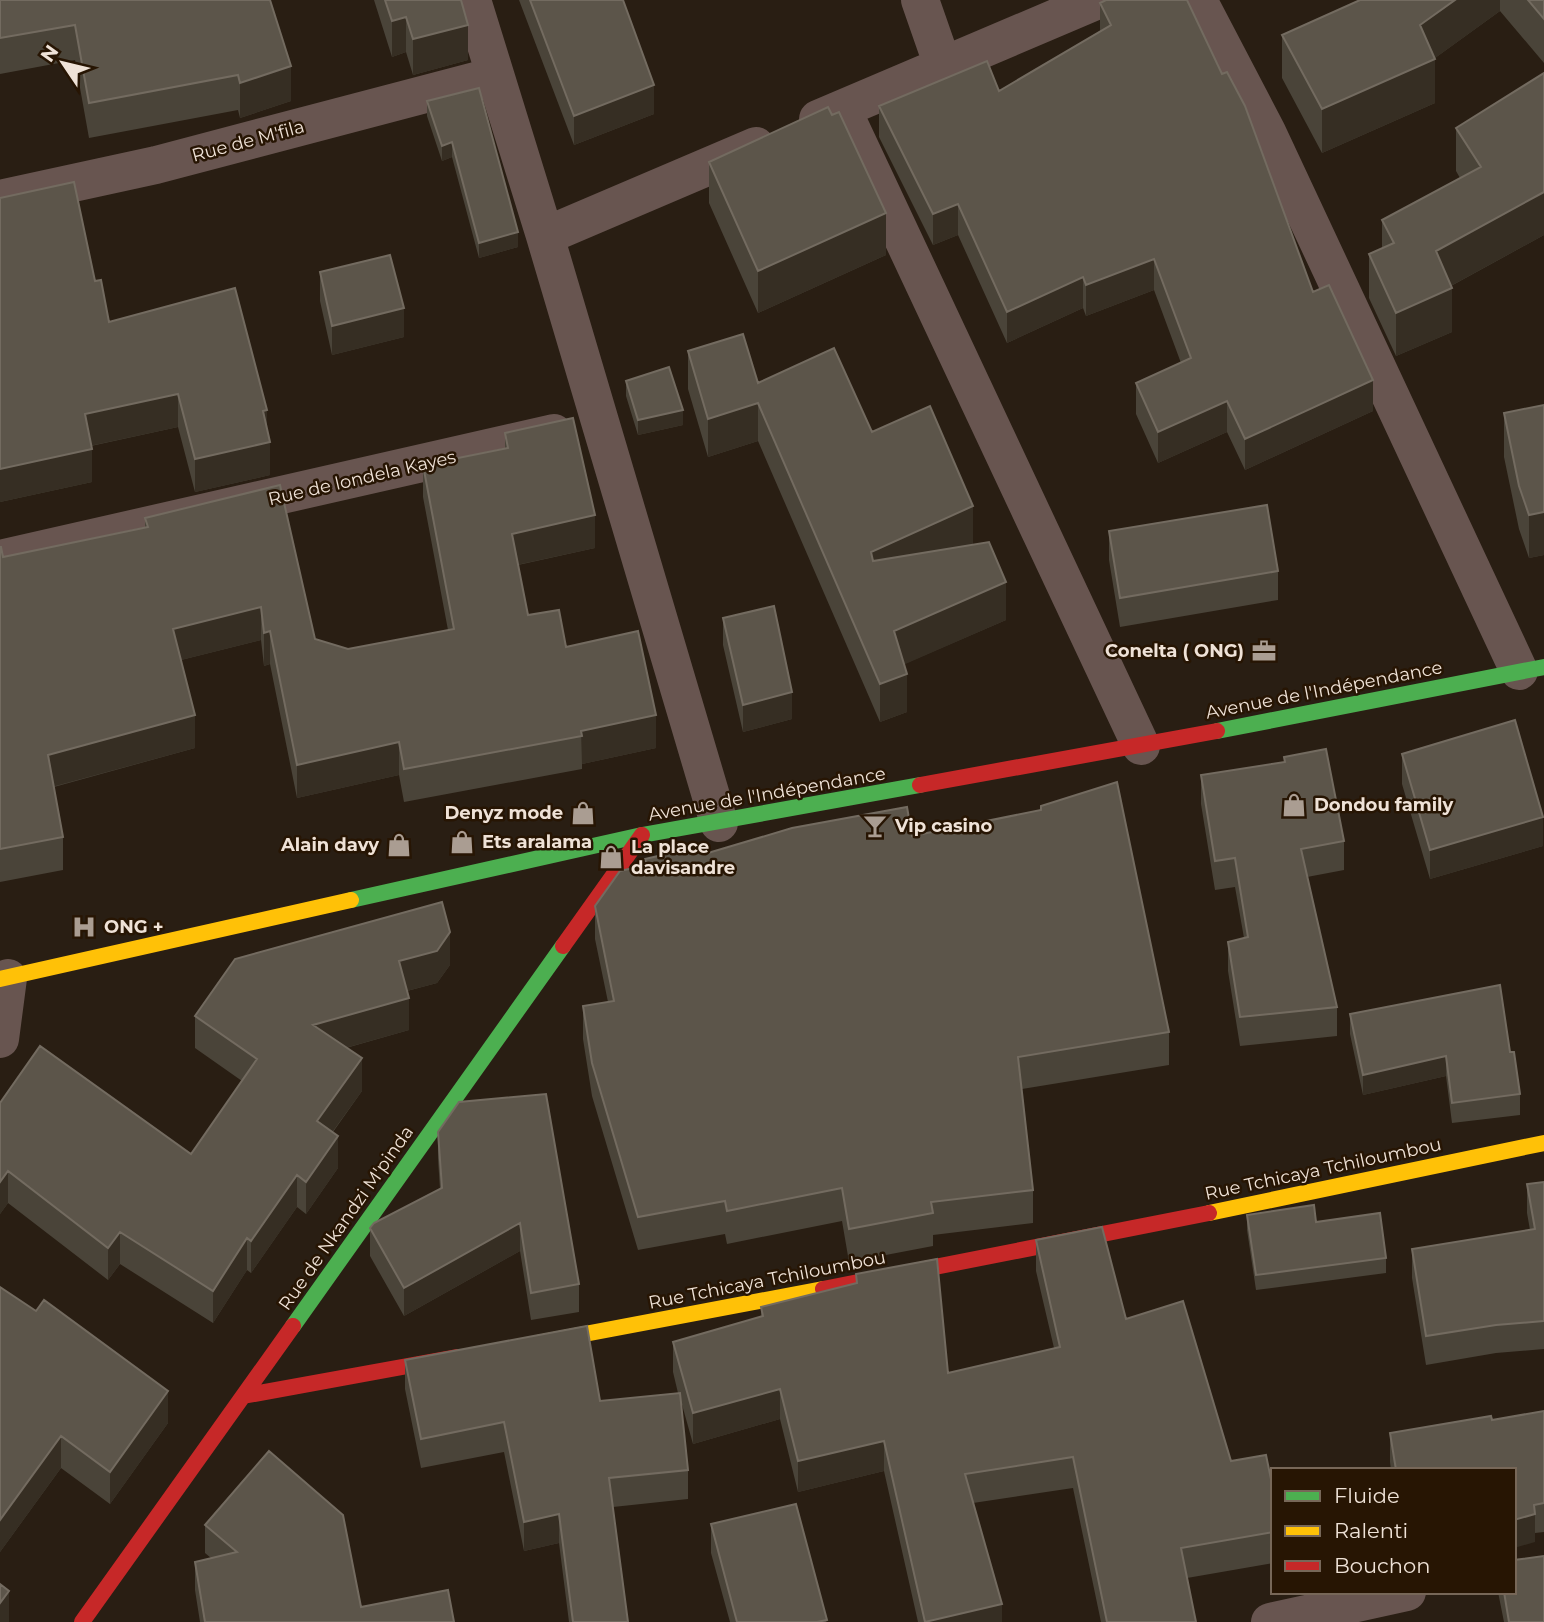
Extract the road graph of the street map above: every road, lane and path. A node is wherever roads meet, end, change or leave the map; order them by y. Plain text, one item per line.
1 (472, 0) edge
2 (920, 0) edge
3 (1098, 0) edge
4 (1198, 0) edge
5 (943, 66) junction
6 (494, 76) junction
7 (842, 109) junction
8 (0, 199) edge
9 (545, 236) junction
10 (600, 422) junction
11 (0, 559) edge
12 (1532, 669) edge
13 (1141, 746) junction
14 (719, 823) junction
15 (642, 835) junction
16 (4, 978) edge
17 (0, 1039) edge
18 (1544, 1143) edge
19 (525, 1345) edge
20 (471, 1355) edge
21 (243, 1396) junction
22 (1398, 1594) edge
23 (82, 1622) edge
24 (1270, 1622) edge

1 - 6 street
2 - 5 street
3 - 5 street
4 - 12 street
5 - 7 street
6 - 8 street, Rue de M'fila
6 - 9 street
7 - 9 street
7 - 13 street
9 - 10 street
10 - 11 street, Rue de londela Kayes
10 - 14 street
12 - 13 street, Avenue de l'Indépendance
13 - 14 street, Avenue de l'Indépendance
14 - 15 street, Avenue de l'Indépendance
15 - 16 street, Avenue de l'Indépendance
15 - 21 street, Rue de Nkandzi M'pinda
16 - 17 street
18 - 19 street, Rue Tchicaya Tchiloumbou
20 - 21 street
21 - 23 street, Rue de Nkandzi M'pinda
22 - 24 street

